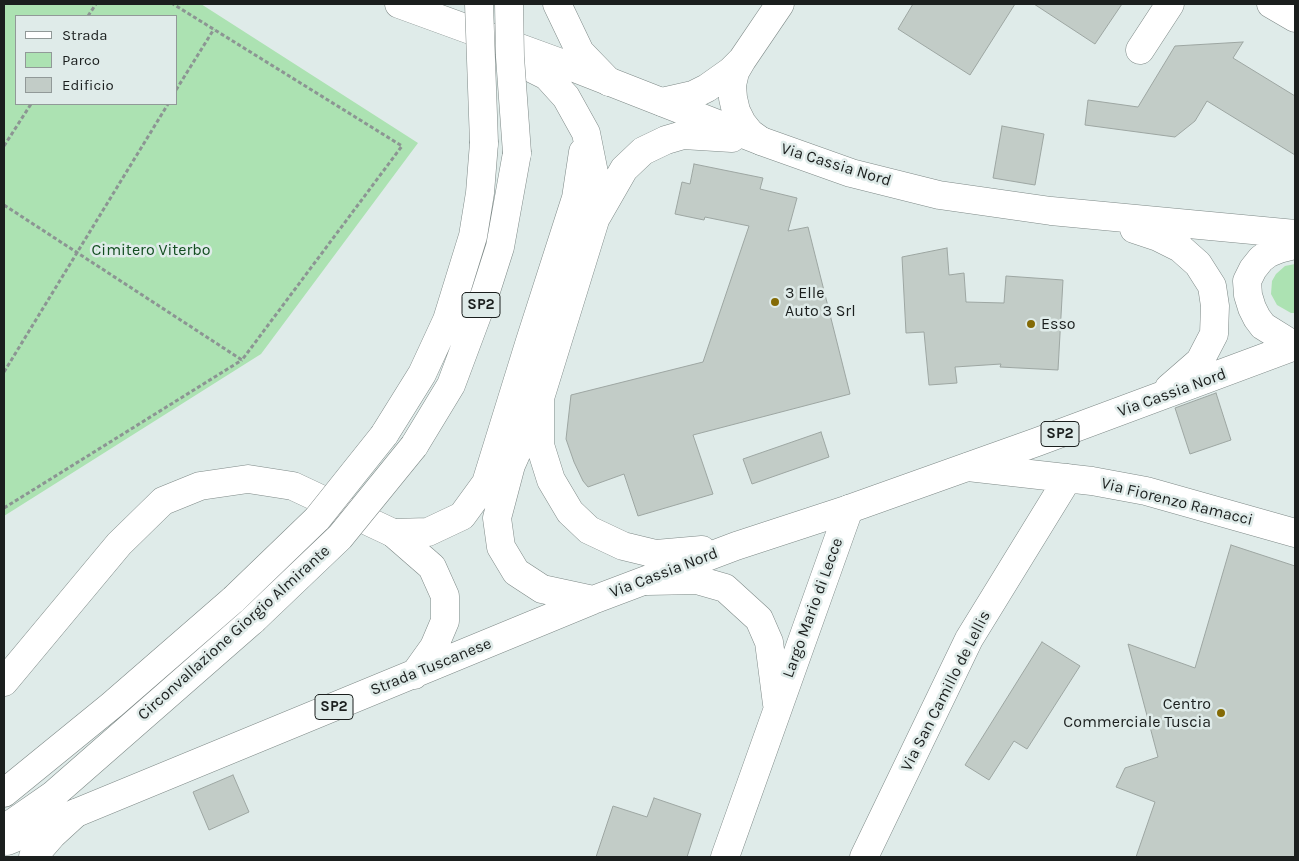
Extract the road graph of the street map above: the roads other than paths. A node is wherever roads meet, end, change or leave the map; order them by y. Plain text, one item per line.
1 (399, 4) edge
2 (479, 4) edge
3 (509, 4) edge
4 (557, 4) edge
5 (780, 4) edge
6 (1170, 4) edge
7 (1271, 4) edge
8 (1295, 18) edge
9 (1140, 50) dead end
10 (742, 60) junction
11 (609, 82) junction
12 (662, 102) junction
13 (586, 133) junction
14 (761, 141) junction
15 (1087, 216) junction
16 (595, 220) junction
17 (1295, 234) edge
18 (1295, 245) edge
19 (1295, 346) edge
20 (540, 398) junction
21 (1152, 401) junction
22 (968, 467) junction
23 (1068, 478) junction
24 (849, 509) junction
25 (393, 533) junction
26 (1295, 533) edge
27 (736, 546) junction
28 (644, 582) junction
29 (593, 600) junction
30 (414, 675) junction
31 (4, 682) edge
32 (778, 708) junction
33 (4, 793) edge
34 (76, 813) junction
35 (4, 829) edge
36 (4, 842) edge
37 (32, 857) edge
38 (725, 857) edge
39 (864, 857) edge

1 - 11 main road, Via Cassia Nord
1 - 13 main road, Via Cassia Nord
2 - 33 main road, Circonvallazione Giorgio Almirante / SP2, bridge
3 - 35 main road, Circonvallazione Giorgio Almirante / SP2, bridge
4 - 11 main road
5 - 10 main road
6 - 9 main road
7 - 8 main road
10 - 12 main road
10 - 14 main road
11 - 12 main road, Via Cassia Nord
12 - 14 main road, Via Cassia Nord
13 - 16 main road, Via Cassia Nord
13 - 25 main road
14 - 15 main road, Via Cassia Nord
14 - 16 main road
15 - 17 main road, Via Cassia Nord
15 - 21 main road
16 - 20 main road, Via Cassia Nord
18 - 19 main road
19 - 21 main road, Via Cassia Nord / SP2
20 - 27 main road, Via Cassia Nord
20 - 29 main road
21 - 22 main road, Via Cassia Nord / SP2
22 - 23 main road, Via Fiorenzo Ramacci
22 - 24 main road, Via Cassia Nord / SP2
23 - 26 main road, Via Fiorenzo Ramacci
23 - 39 main road, Via San Camillo de Lellis
24 - 27 main road, Via Cassia Nord / SP2
24 - 32 main road, Largo Mario di Lecce
25 - 30 main road
25 - 31 main road
27 - 28 main road, Via Cassia Nord / SP2
28 - 29 main road, Via Cassia Nord / SP2
28 - 32 main road, Largo Mario di Lecce
29 - 30 main road, Strada Tuscanese / SP2
30 - 34 main road, Strada Tuscanese / SP2
32 - 38 main road, Largo Mario di Lecce
34 - 36 main road, SP2
34 - 37 main road

